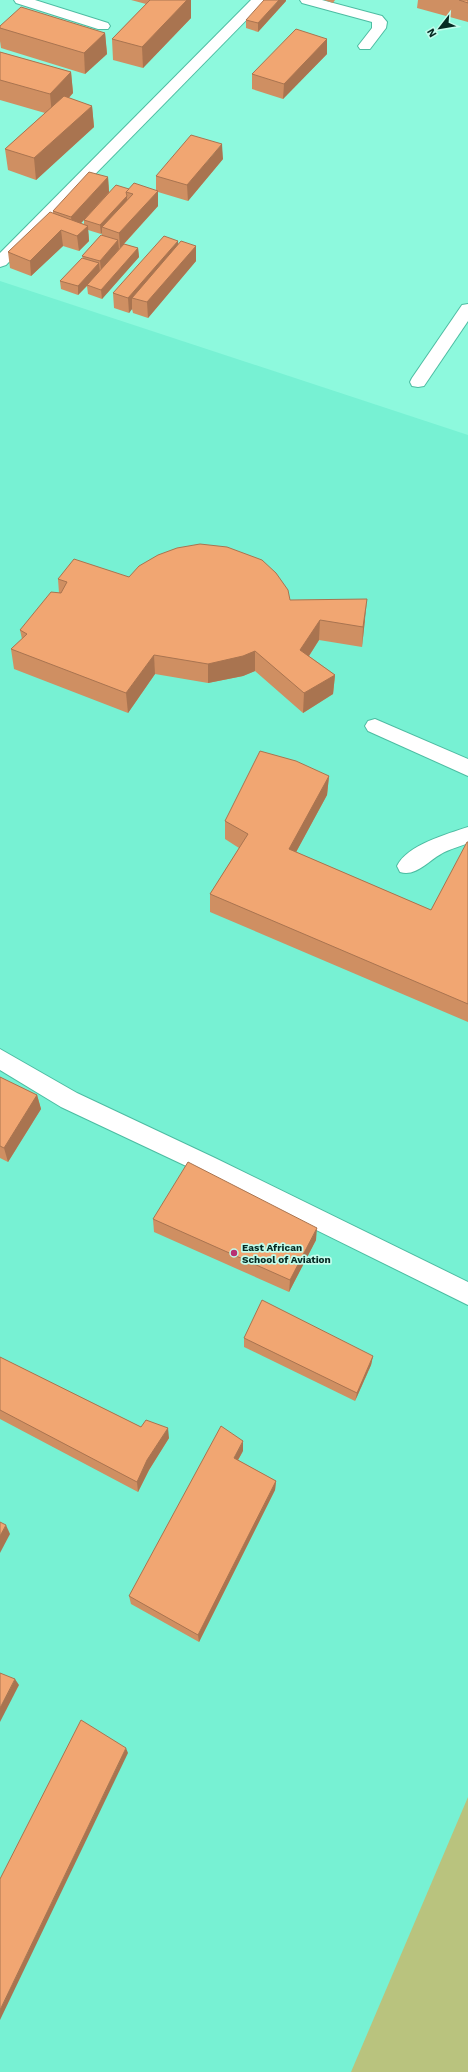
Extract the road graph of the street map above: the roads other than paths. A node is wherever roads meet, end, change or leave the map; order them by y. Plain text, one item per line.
1 (21, 0) edge
2 (259, 0) edge
3 (307, 0) edge
4 (44, 3) edge
5 (103, 26) dead end
6 (365, 46) dead end
7 (0, 262) edge
8 (468, 309) edge
9 (418, 382) dead end
10 (375, 726) dead end
11 (468, 768) edge
12 (468, 835) edge
13 (407, 866) dead end
14 (0, 1059) edge
15 (468, 1294) edge

1 - 4 street
2 - 7 street
3 - 6 street
4 - 5 street
8 - 9 street
10 - 11 street
12 - 13 street
14 - 15 street

